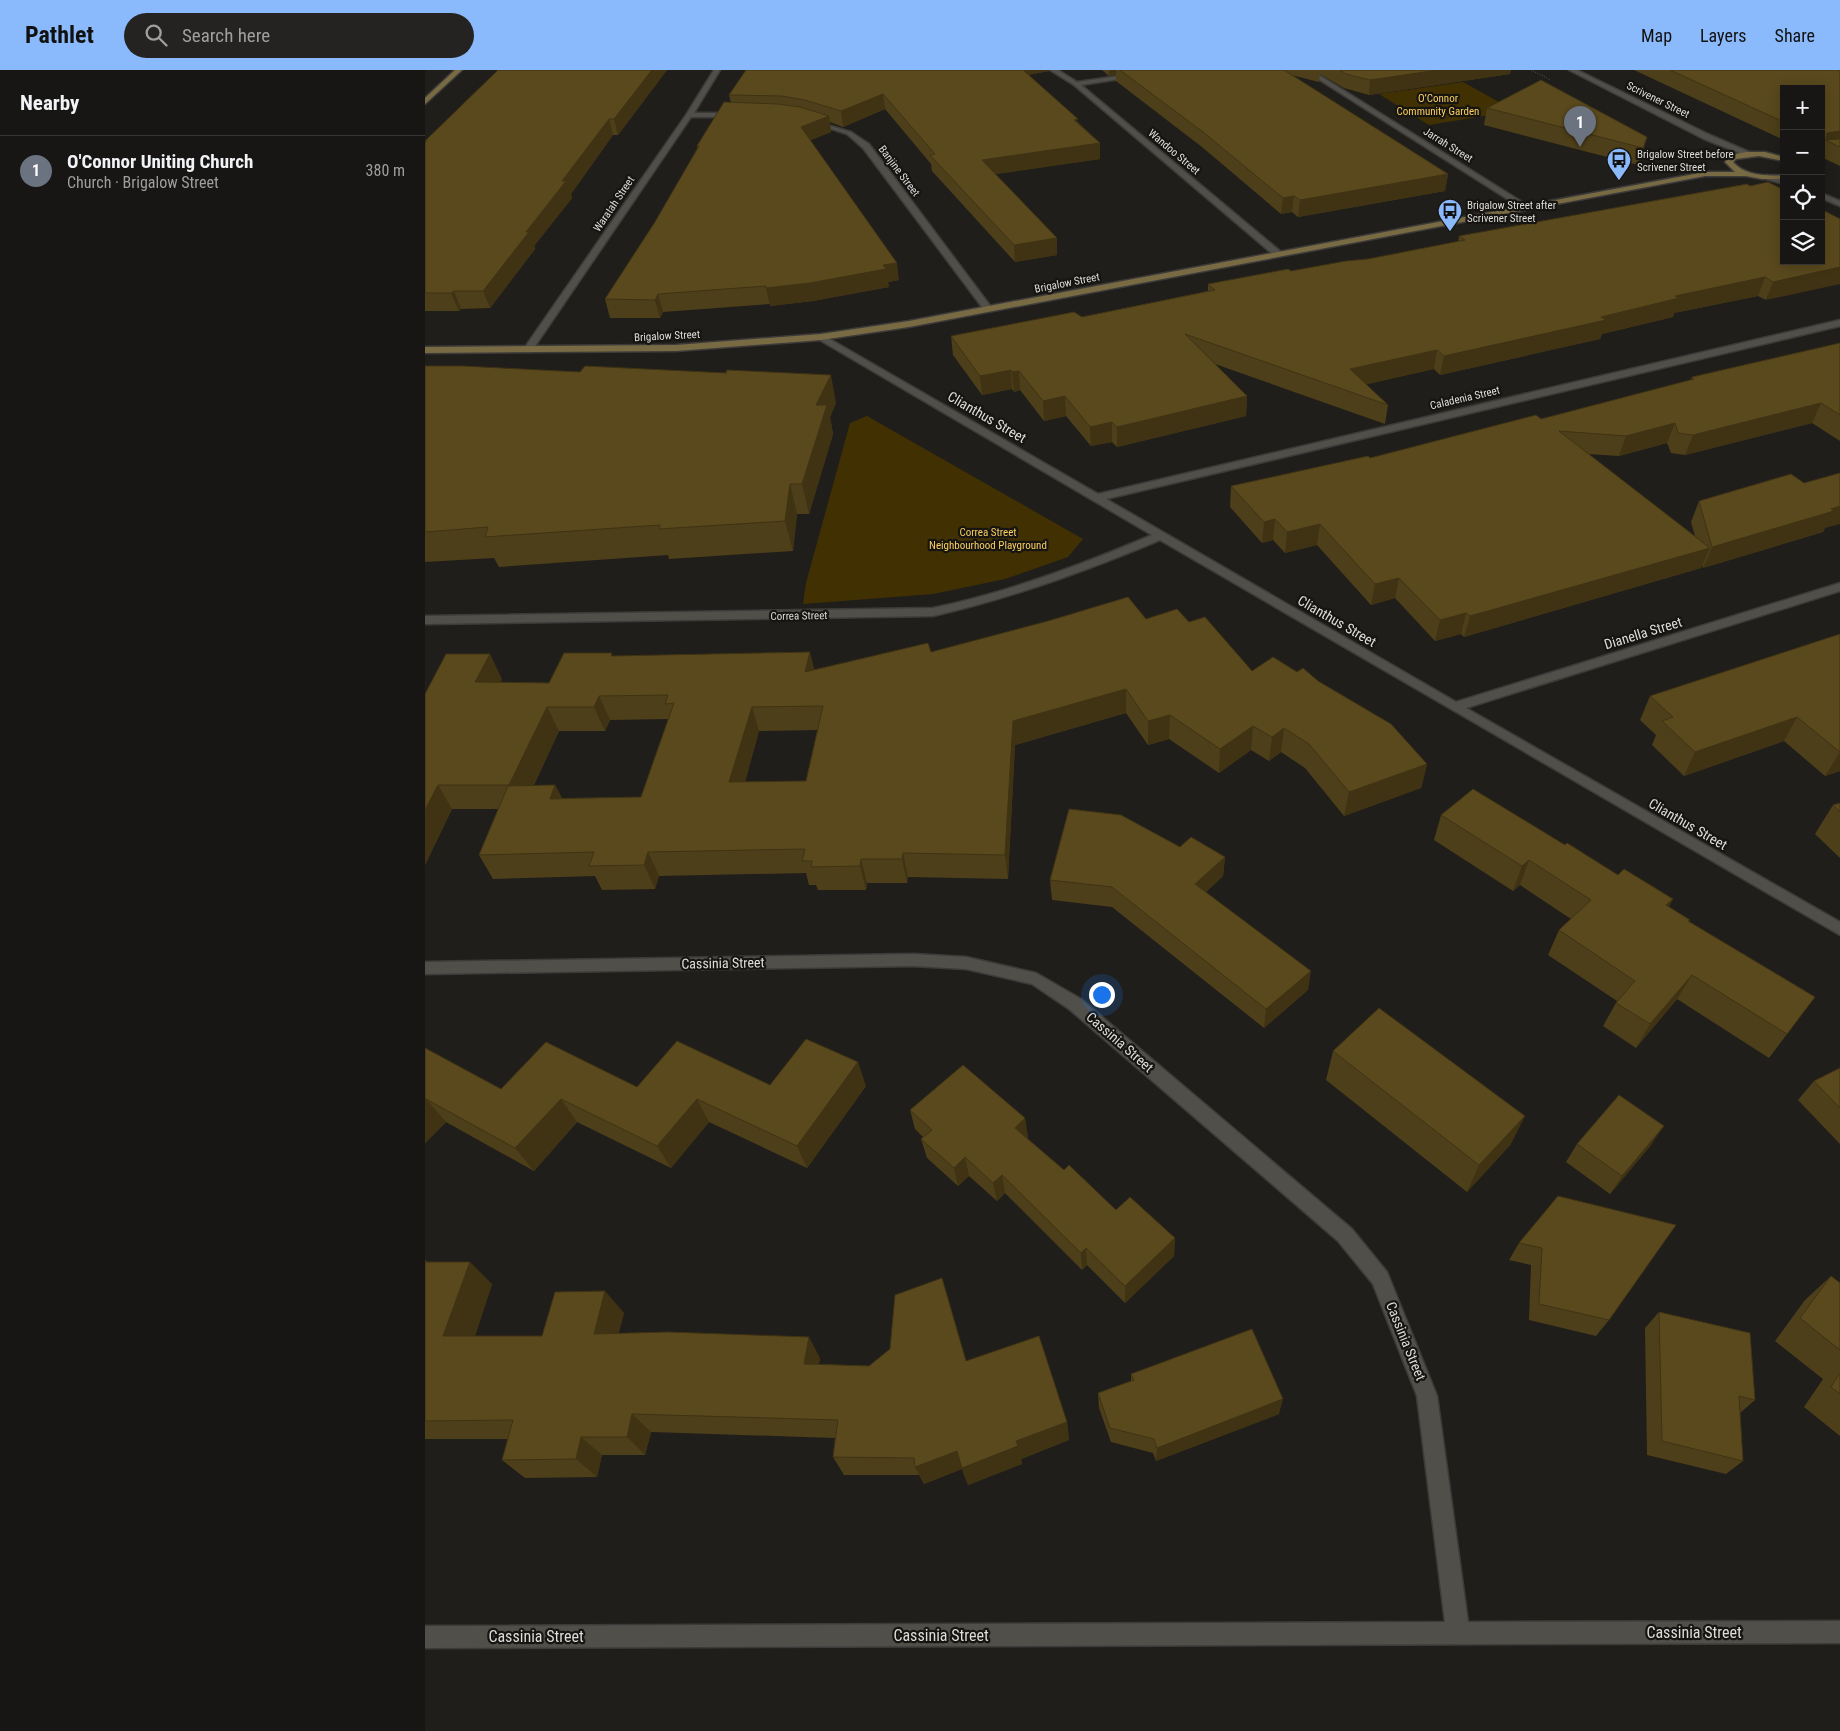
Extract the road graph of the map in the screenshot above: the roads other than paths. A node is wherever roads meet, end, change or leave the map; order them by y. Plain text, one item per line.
1 (459, 70) edge
2 (717, 70) edge
3 (1053, 70) edge
4 (1174, 70) edge
5 (1307, 70) edge
6 (1572, 70) edge
7 (1076, 84) junction
8 (425, 102) edge
9 (744, 115) edge
10 (689, 116) junction
11 (805, 120) edge
12 (1707, 137) junction
13 (1750, 154) junction
14 (1780, 158) edge
15 (1732, 160) junction
16 (1705, 174) junction
17 (1749, 174) junction
18 (1780, 176) edge
19 (1769, 177) junction
20 (1780, 181) edge
21 (1825, 197) edge
22 (1840, 204) edge
23 (1526, 207) junction
24 (1278, 254) junction
25 (988, 309) junction
26 (1840, 323) edge
27 (821, 337) junction
28 (425, 350) edge
29 (528, 350) junction
30 (1095, 498) junction
31 (1160, 536) junction
32 (1840, 587) edge
33 (425, 620) edge
34 (1455, 707) junction
35 (1840, 929) edge
36 (425, 968) edge
37 (1840, 1632) edge
38 (1458, 1633) junction
39 (425, 1637) edge

1 - 8 street
2 - 10 street, Waratah Street
3 - 7 street, Wandoo Street
4 - 7 street
5 - 23 street, Jarrah Street
6 - 12 street, Scrivener Street
7 - 24 street, Wandoo Street
9 - 10 street
10 - 29 street, Waratah Street
11 - 25 street, Banjine Street
12 - 13 street, Scrivener Street
12 - 15 street, Scrivener Street
13 - 14 street, Brigalow Street
13 - 15 street, Brigalow Street
15 - 16 street, Brigalow Street
15 - 17 street
16 - 17 street, Brigalow Street
16 - 23 street, Brigalow Street
17 - 19 street
18 - 19 street
19 - 20 street
21 - 22 street
23 - 24 street, Brigalow Street
24 - 25 street, Brigalow Street
25 - 27 street, Brigalow Street
26 - 30 street, Caladenia Street
27 - 29 street, Brigalow Street
27 - 30 street, Clianthus Street
28 - 29 street, Brigalow Street
30 - 31 street, Clianthus Street
31 - 33 street, Correa Street
31 - 34 street, Clianthus Street
32 - 34 street, Dianella Street
34 - 35 street, Clianthus Street
36 - 38 street, Cassinia Street
37 - 38 street, Cassinia Street
38 - 39 street, Cassinia Street

